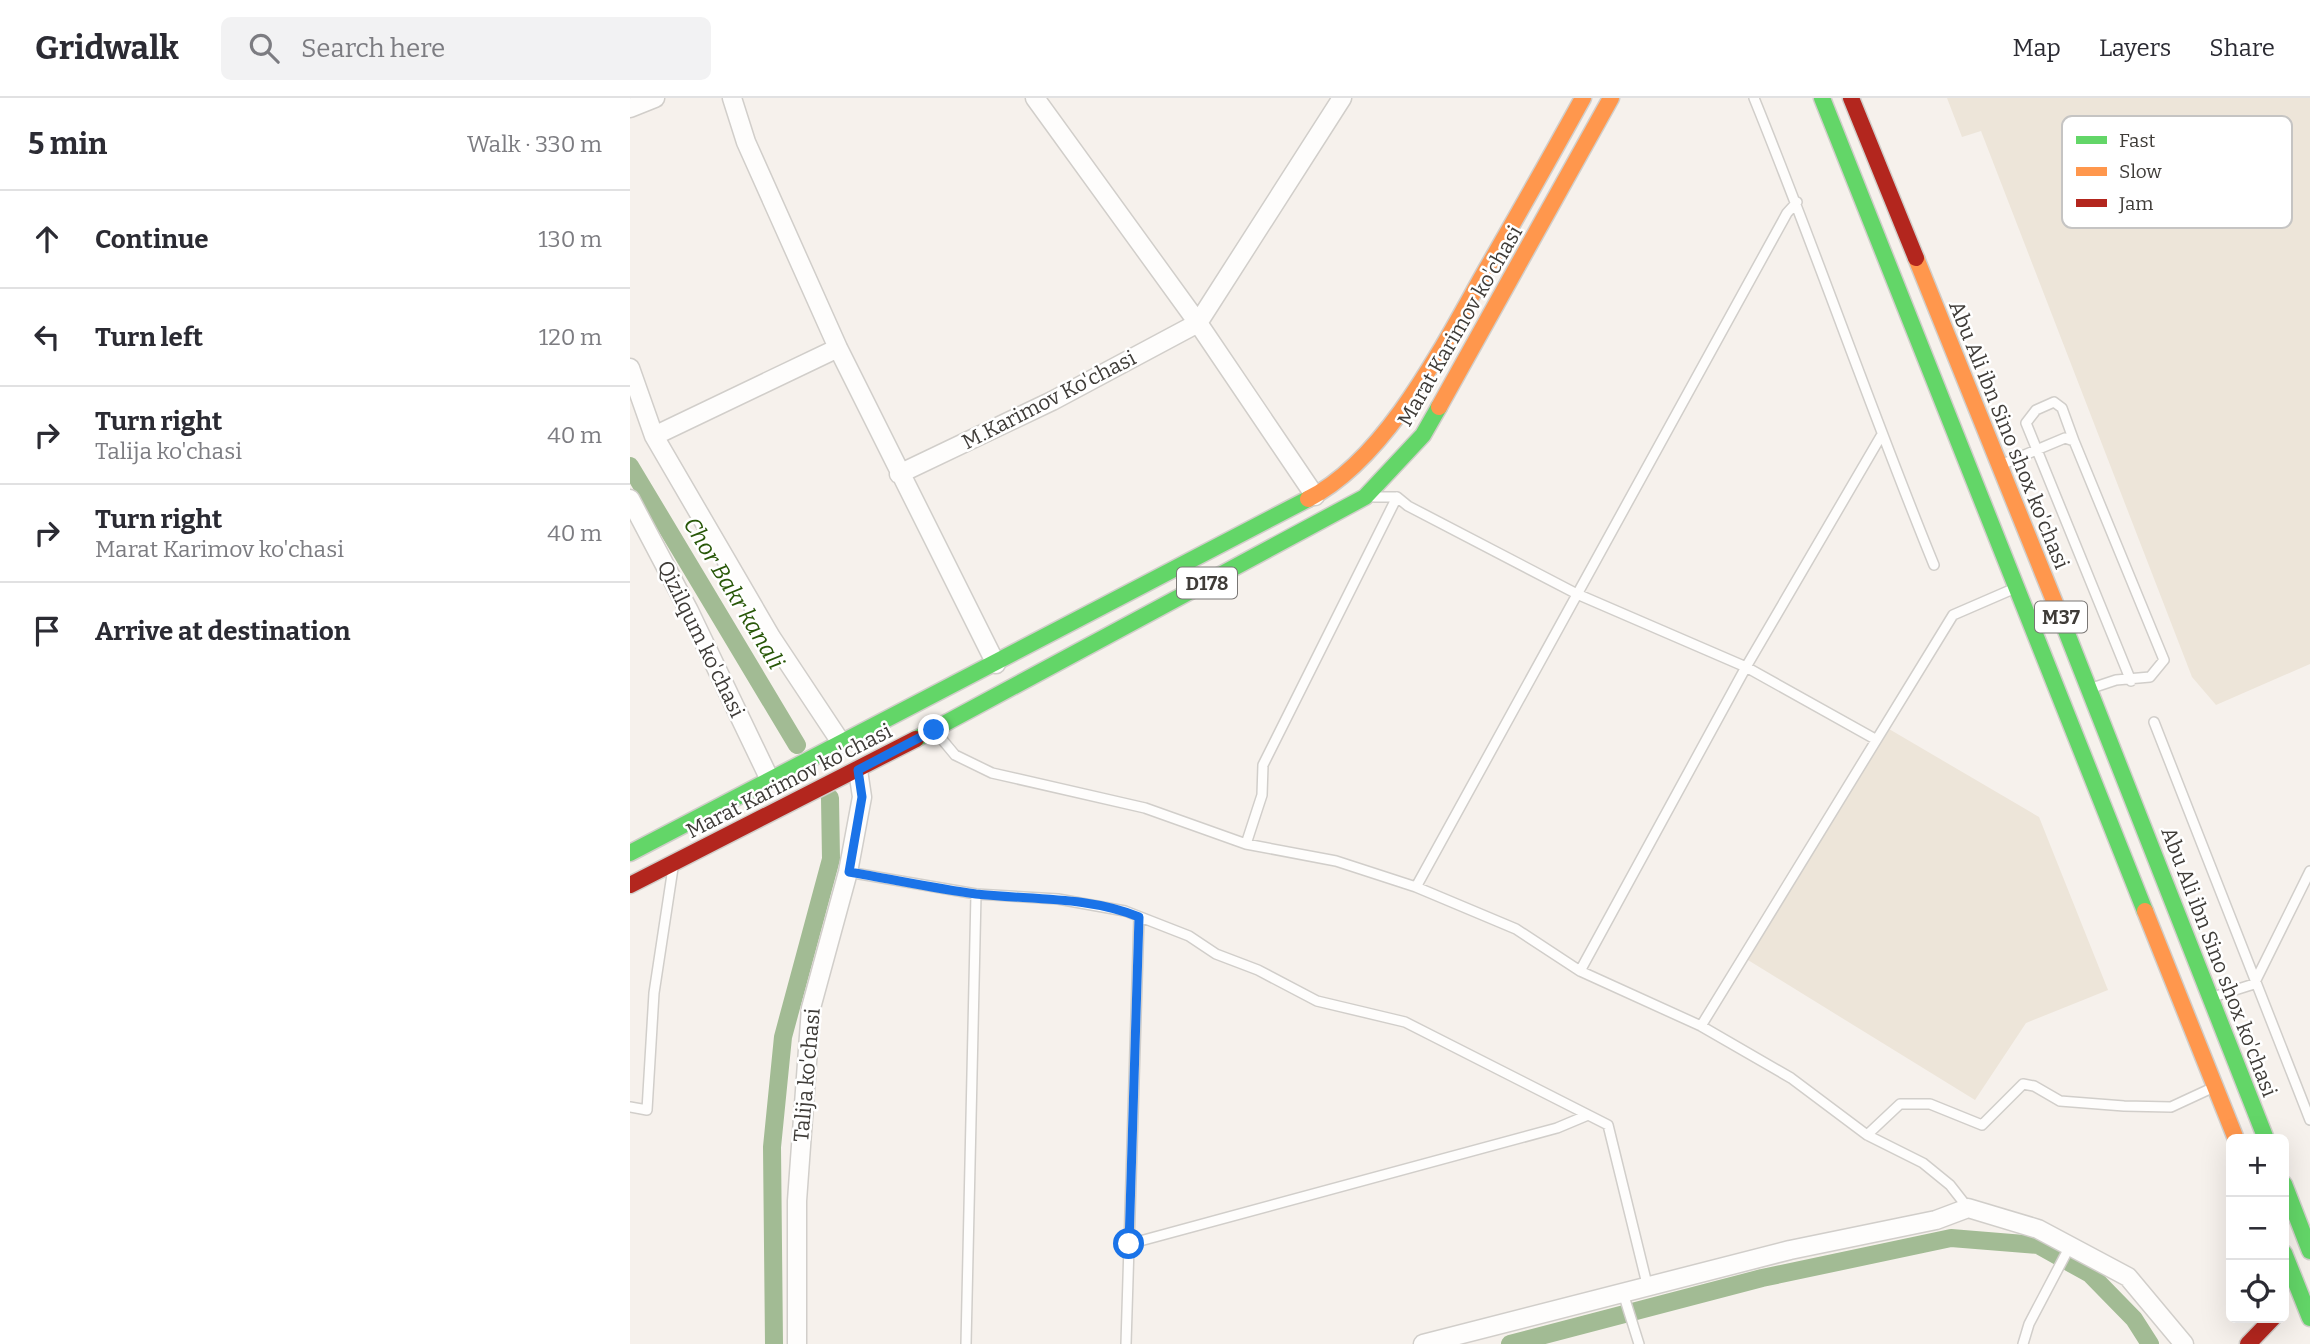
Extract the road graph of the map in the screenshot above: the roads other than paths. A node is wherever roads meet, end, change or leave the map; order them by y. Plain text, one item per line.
1 (655, 98) edge
2 (732, 98) edge
3 (1035, 98) edge
4 (1342, 98) edge
5 (1583, 98) edge
6 (1611, 98) edge
7 (1754, 98) edge
8 (1822, 98) edge
9 (1853, 99) edge
10 (630, 108) edge
11 (1797, 202) junction
12 (1198, 323) junction
13 (838, 348) junction
14 (630, 368) edge
15 (654, 436) junction
16 (1881, 436) junction
17 (2074, 441) junction
18 (2035, 450) junction
19 (1998, 466) junction
20 (899, 474) junction
21 (1315, 496) junction
22 (1397, 496) junction
23 (1365, 497) junction
24 (630, 499) edge
25 (1934, 565) dead end
26 (2016, 588) junction
27 (1577, 594) junction
28 (996, 664) junction
29 (1746, 667) junction
30 (2131, 681) junction
31 (2089, 689) junction
32 (2154, 722) dead end
33 (934, 730) junction
34 (1875, 739) junction
35 (842, 744) junction
36 (858, 770) junction
37 (770, 780) junction
38 (1246, 844) junction
39 (630, 853) edge
40 (674, 863) junction
41 (2310, 871) edge
42 (849, 872) junction
43 (630, 885) edge
44 (1416, 887) junction
45 (976, 894) junction
46 (1139, 917) junction
47 (1580, 971) junction
48 (2254, 984) junction
49 (2211, 998) junction
50 (1701, 1026) junction
51 (2214, 1087) junction
52 (630, 1107) edge
53 (1588, 1115) junction
54 (2310, 1120) edge
55 (2234, 1134) edge
56 (2264, 1134) edge
57 (1867, 1135) junction
58 (2289, 1197) edge
59 (1968, 1208) junction
60 (1129, 1244) junction
61 (2070, 1246) junction
62 (2310, 1251) edge
63 (2287, 1260) edge
64 (1647, 1284) junction
65 (1622, 1291) junction
66 (2306, 1297) edge
67 (2289, 1308) edge
68 (2310, 1318) edge
69 (2268, 1323) edge
70 (797, 1344) edge
71 (965, 1344) edge
72 (1126, 1344) edge
73 (1423, 1344) edge
74 (1639, 1344) edge
75 (2024, 1344) edge
76 (2184, 1344) edge
77 (2248, 1344) edge

1 - 10 street
2 - 13 street
3 - 12 street
4 - 12 street, M.Karimov Ko'chasi
5 - 21 main road, Marat Karimov ko'chasi / D178
6 - 23 main road, Marat Karimov ko'chasi / D178
7 - 11 lane
8 - 26 main road, M37
9 - 19 main road, Abu Ali ibn Sino shox ko'chasi / M37
11 - 16 lane
11 - 27 lane
12 - 20 street, M.Karimov Ko'chasi
12 - 21 street
13 - 15 street
13 - 20 street
14 - 15 street
15 - 35 street
16 - 25 lane
16 - 29 lane
17 - 18 lane
17 - 18 lane
17 - 30 lane
18 - 19 lane
18 - 30 lane
19 - 31 main road, Abu Ali ibn Sino shox ko'chasi / M37
20 - 28 street
21 - 28 main road, Marat Karimov ko'chasi / D178
22 - 23 lane
22 - 27 lane
22 - 38 lane
23 - 33 main road, Marat Karimov ko'chasi / D178
24 - 37 street, Qizilqum ko'chasi
26 - 34 lane
26 - 51 main road, M37
27 - 29 lane
27 - 44 lane
28 - 35 main road, Marat Karimov ko'chasi / D178
29 - 34 lane
29 - 47 lane
30 - 31 lane
31 - 49 main road, Abu Ali ibn Sino shox ko'chasi / M37
32 - 48 lane
33 - 36 main road, Marat Karimov ko'chasi / D178
33 - 38 lane
34 - 50 lane
35 - 37 main road, Marat Karimov ko'chasi / D178
36 - 40 main road, Marat Karimov ko'chasi / D178
36 - 42 street, Talija ko'chasi
37 - 39 main road, Marat Karimov ko'chasi / D178
38 - 44 lane
40 - 43 main road, Marat Karimov ko'chasi / D178
40 - 52 lane
41 - 48 lane
42 - 45 lane
42 - 70 street, Talija ko'chasi
44 - 47 lane
45 - 46 lane
45 - 71 lane
46 - 53 lane
46 - 60 lane
47 - 50 lane
48 - 49 lane
48 - 54 lane
49 - 56 main road, Abu Ali ibn Sino shox ko'chasi / M37
50 - 57 lane
51 - 55 main road, M37
51 - 57 lane
53 - 60 lane
53 - 64 lane
57 - 59 lane
58 - 62 main road
59 - 61 street
59 - 64 street
60 - 72 lane
61 - 75 lane
61 - 76 street
63 - 66 main road
64 - 65 street
65 - 73 street
65 - 74 lane
66 - 67 main road
66 - 68 main road
69 - 77 main road

